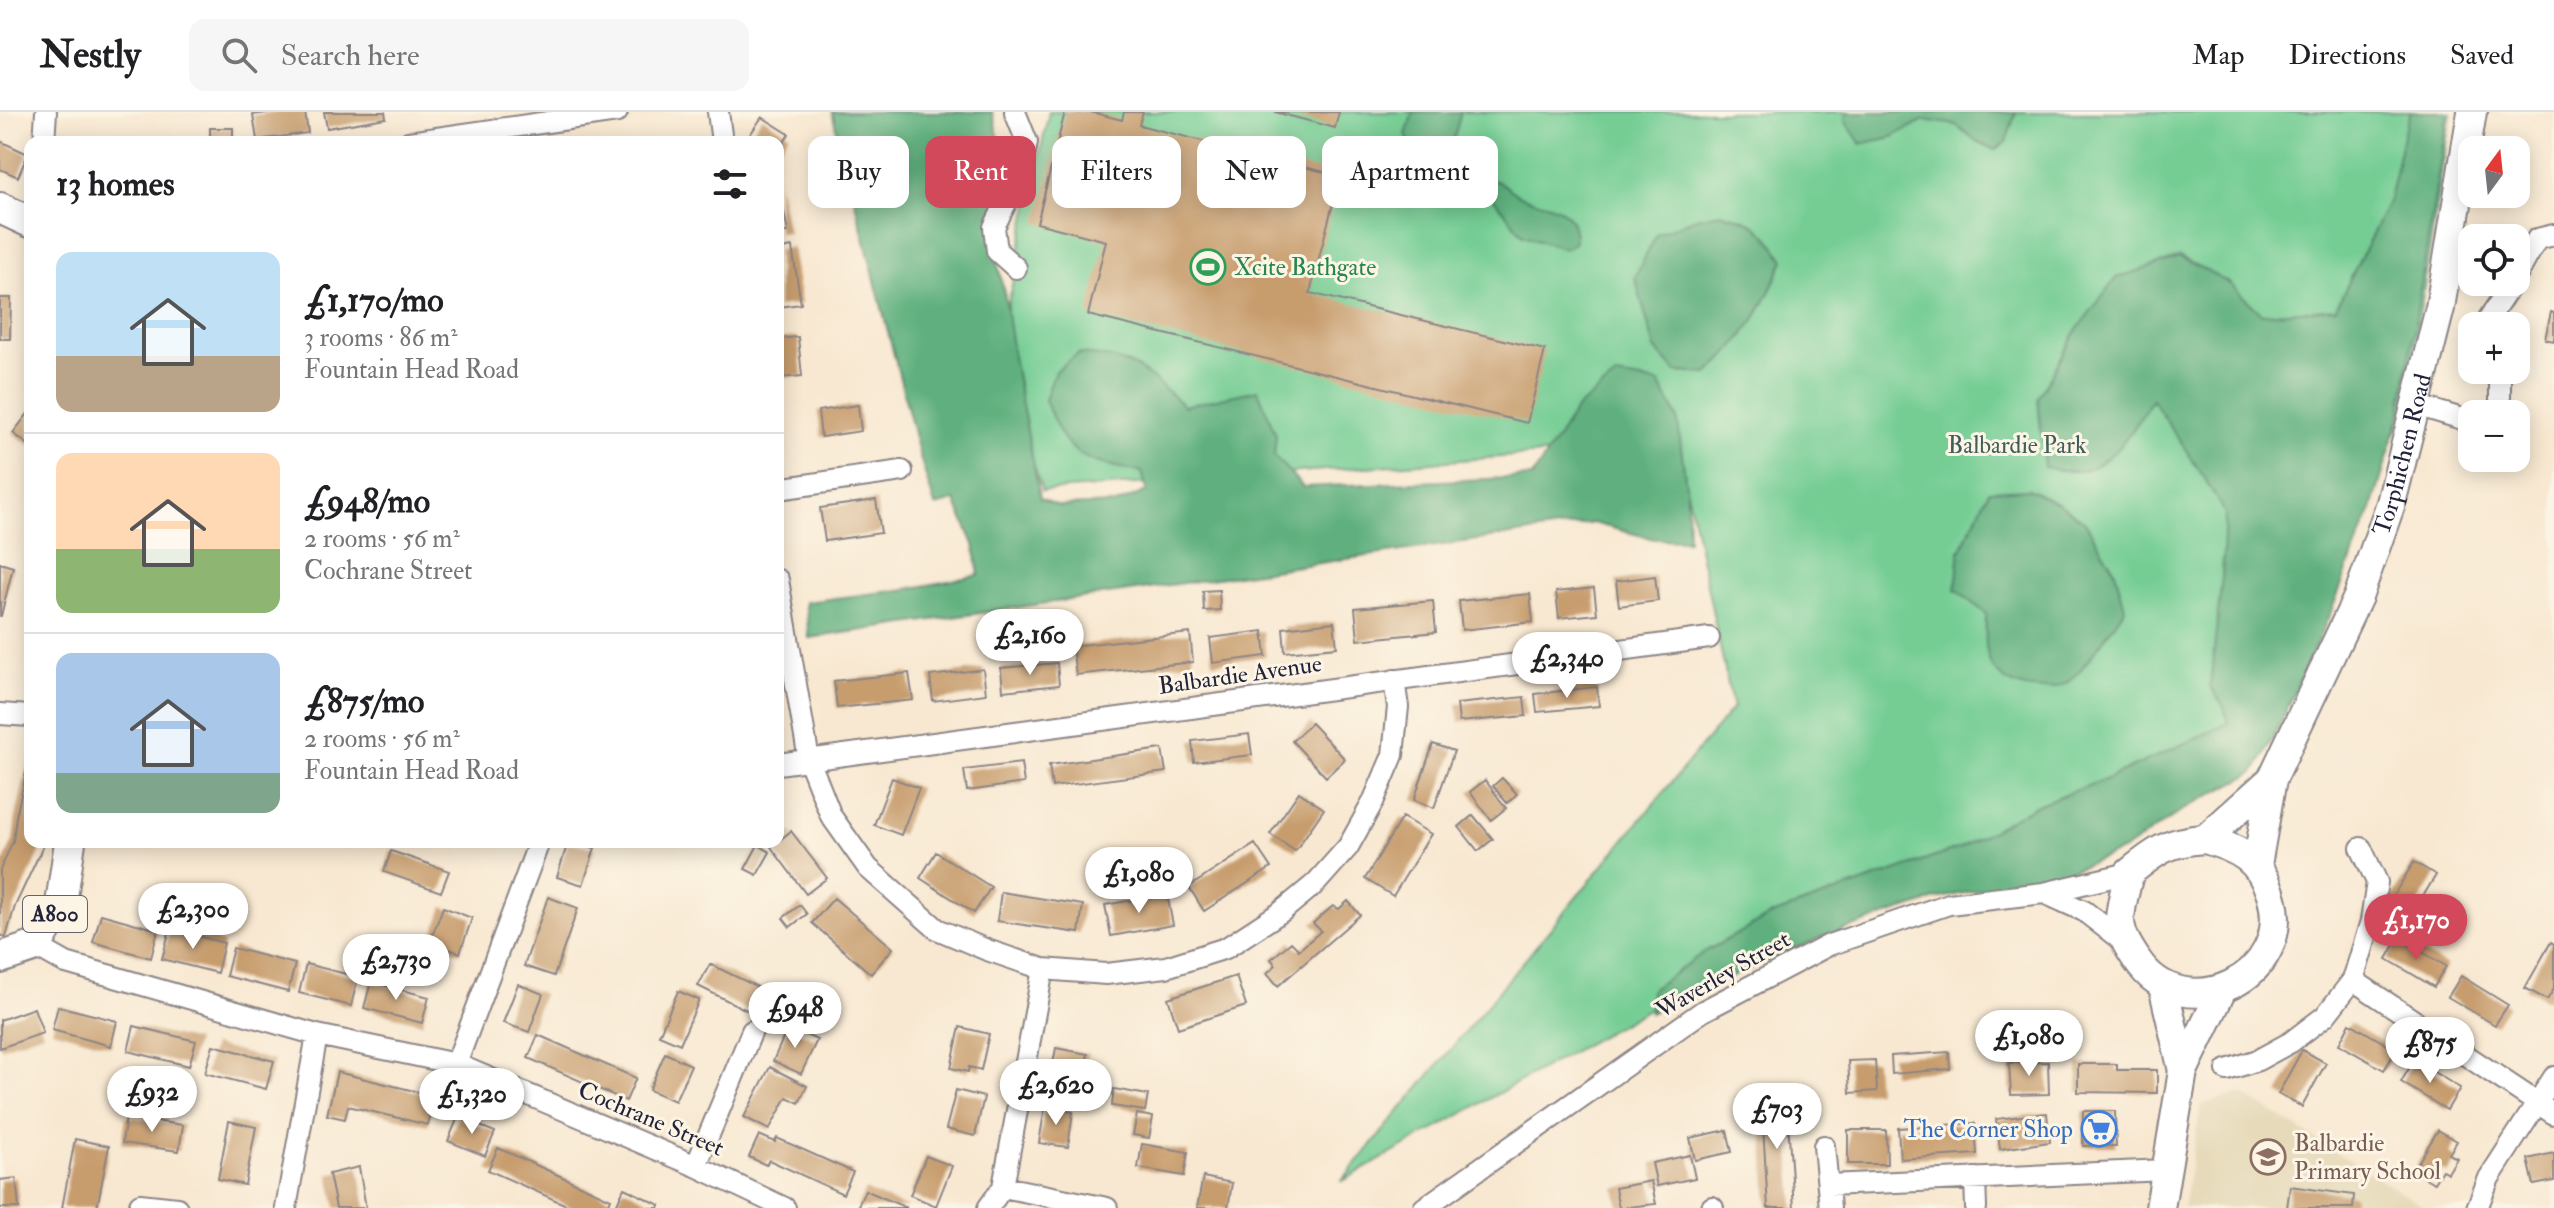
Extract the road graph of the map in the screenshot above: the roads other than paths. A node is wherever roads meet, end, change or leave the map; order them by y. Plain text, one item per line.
1 (46, 112) edge
2 (617, 112) edge
3 (718, 112) edge
4 (1015, 112) edge
5 (2472, 112) edge
6 (44, 136) edge
7 (451, 136) edge
8 (721, 136) edge
9 (0, 208) edge
10 (24, 219) edge
11 (2554, 235) edge
12 (2530, 252) edge
13 (1016, 268) dead end
14 (2416, 405) junction
15 (2458, 418) edge
16 (902, 471) dead end
17 (784, 488) edge
18 (784, 615) edge
19 (1709, 638) dead end
20 (1394, 680) junction
21 (0, 714) edge
22 (24, 716) edge
23 (809, 760) junction
24 (784, 763) edge
25 (2272, 779) junction
26 (2205, 839) junction
27 (69, 848) edge
28 (537, 848) edge
29 (2361, 848) dead end
30 (2257, 865) junction
31 (2129, 873) junction
32 (2044, 893) junction
33 (2125, 943) junction
34 (36, 946) junction
35 (0, 958) edge
36 (1043, 969) junction
37 (2353, 980) junction
38 (2163, 986) junction
39 (2222, 990) junction
40 (752, 1031) dead end
41 (317, 1035) junction
42 (456, 1064) junction
43 (2227, 1070) dead end
44 (2183, 1071) junction
45 (2554, 1077) edge
46 (2546, 1108) edge
47 (1824, 1146) dead end
48 (696, 1166) junction
49 (2166, 1170) junction
50 (1975, 1178) junction
51 (1828, 1185) junction
52 (1003, 1187) junction
53 (140, 1204) dead end
54 (177, 1208) edge
55 (286, 1208) edge
56 (785, 1208) edge
57 (988, 1208) edge
58 (1107, 1208) edge
59 (1424, 1208) edge
60 (1830, 1208) edge
61 (1976, 1208) edge
62 (2160, 1208) edge
63 (2477, 1208) edge

1 - 6 street
2 - 7 street
3 - 8 street
4 - 13 street
5 - 14 main road, Torphichen Road
9 - 10 main road
11 - 12 street
14 - 15 street
14 - 25 main road, Torphichen Road
16 - 17 street
18 - 23 street
19 - 20 street, Balbardie Avenue
20 - 23 street, Balbardie Avenue
20 - 36 street
21 - 22 street
23 - 24 street, Balbardie Avenue
23 - 36 street
25 - 26 main road
25 - 30 main road
26 - 30 main road
26 - 31 main road
27 - 34 main road, A800
28 - 42 street
29 - 37 street
30 - 39 main road
31 - 32 street, Waverley Street
31 - 33 main road
32 - 33 street
32 - 59 street, Waverley Street
33 - 38 main road
34 - 35 main road, A800
34 - 41 street, Cochrane Street
36 - 52 street
37 - 43 street
37 - 46 street
38 - 39 main road
38 - 44 main road
39 - 44 main road
40 - 48 street
41 - 42 street, Cochrane Street
41 - 55 street
42 - 48 street, Cochrane Street
44 - 49 main road
45 - 46 street
46 - 63 street
47 - 51 street
48 - 56 street, Cochrane Street
49 - 50 street
49 - 62 main road
50 - 51 street
50 - 61 street
51 - 60 street
52 - 57 street
52 - 58 street
53 - 54 street

